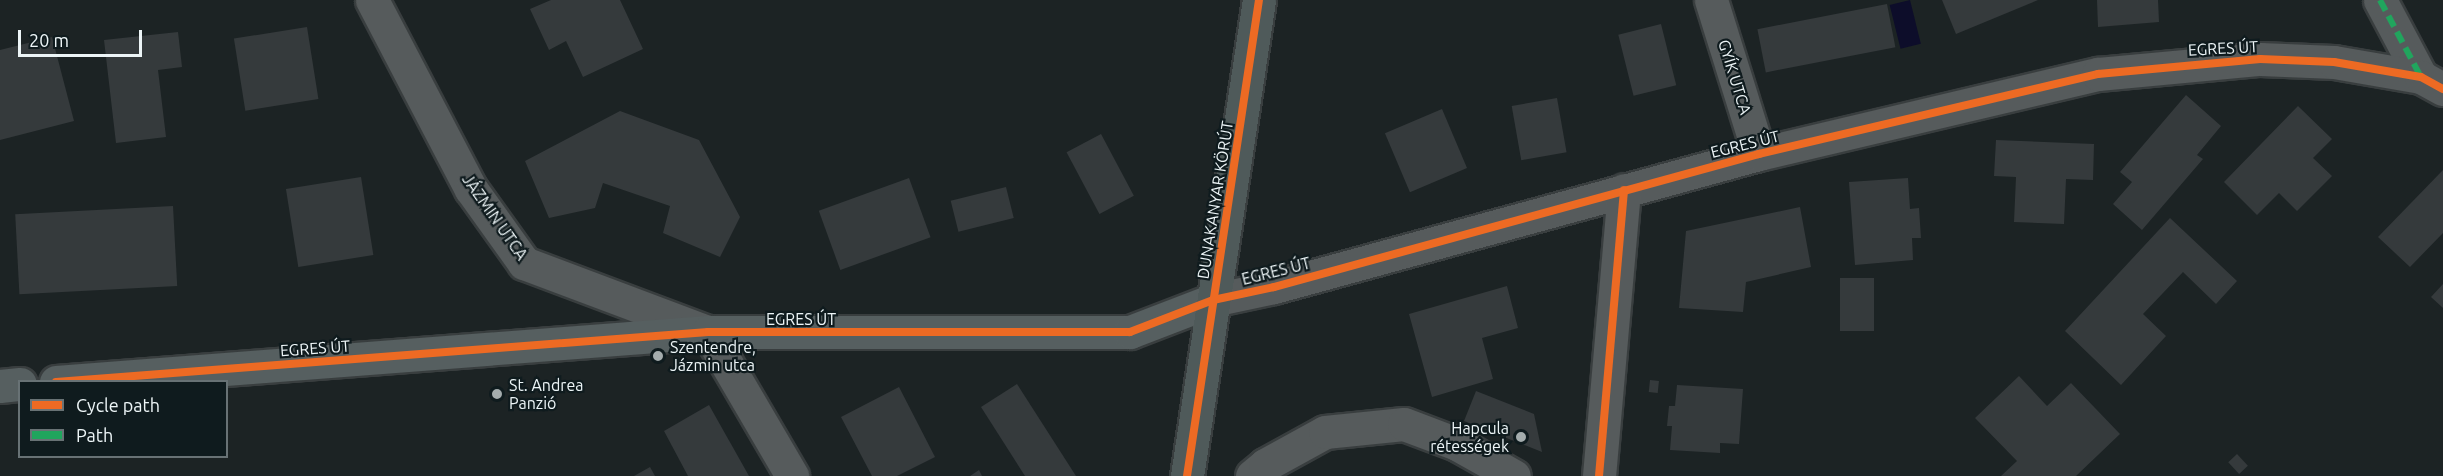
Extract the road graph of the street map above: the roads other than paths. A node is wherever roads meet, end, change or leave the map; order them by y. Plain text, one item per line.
1 (372, 0) edge
2 (1259, 0) edge
3 (1711, 0) edge
4 (2380, 0) edge
5 (2432, 83) edge
6 (1759, 153) junction
7 (1624, 190) junction
8 (1213, 300) junction
9 (708, 332) junction
10 (69, 380) edge
11 (18, 384) edge
12 (0, 386) edge
13 (792, 476) edge
14 (1187, 476) edge
15 (1252, 476) edge
16 (1514, 476) edge
17 (1599, 476) edge

1 - 9 street, JÁZMIN UTCA
2 - 8 main road, DUNAKANYAR KÖRÚT
3 - 6 street, GYÍK UTCA
4 - 5 street
5 - 6 street, EGRES ÚT
6 - 7 street, EGRES ÚT
7 - 8 street, EGRES ÚT
7 - 17 street
8 - 9 street, EGRES ÚT
8 - 14 main road, DUNAKANYAR KÖRÚT
9 - 10 street, EGRES ÚT
9 - 13 street
11 - 12 street
15 - 16 street

